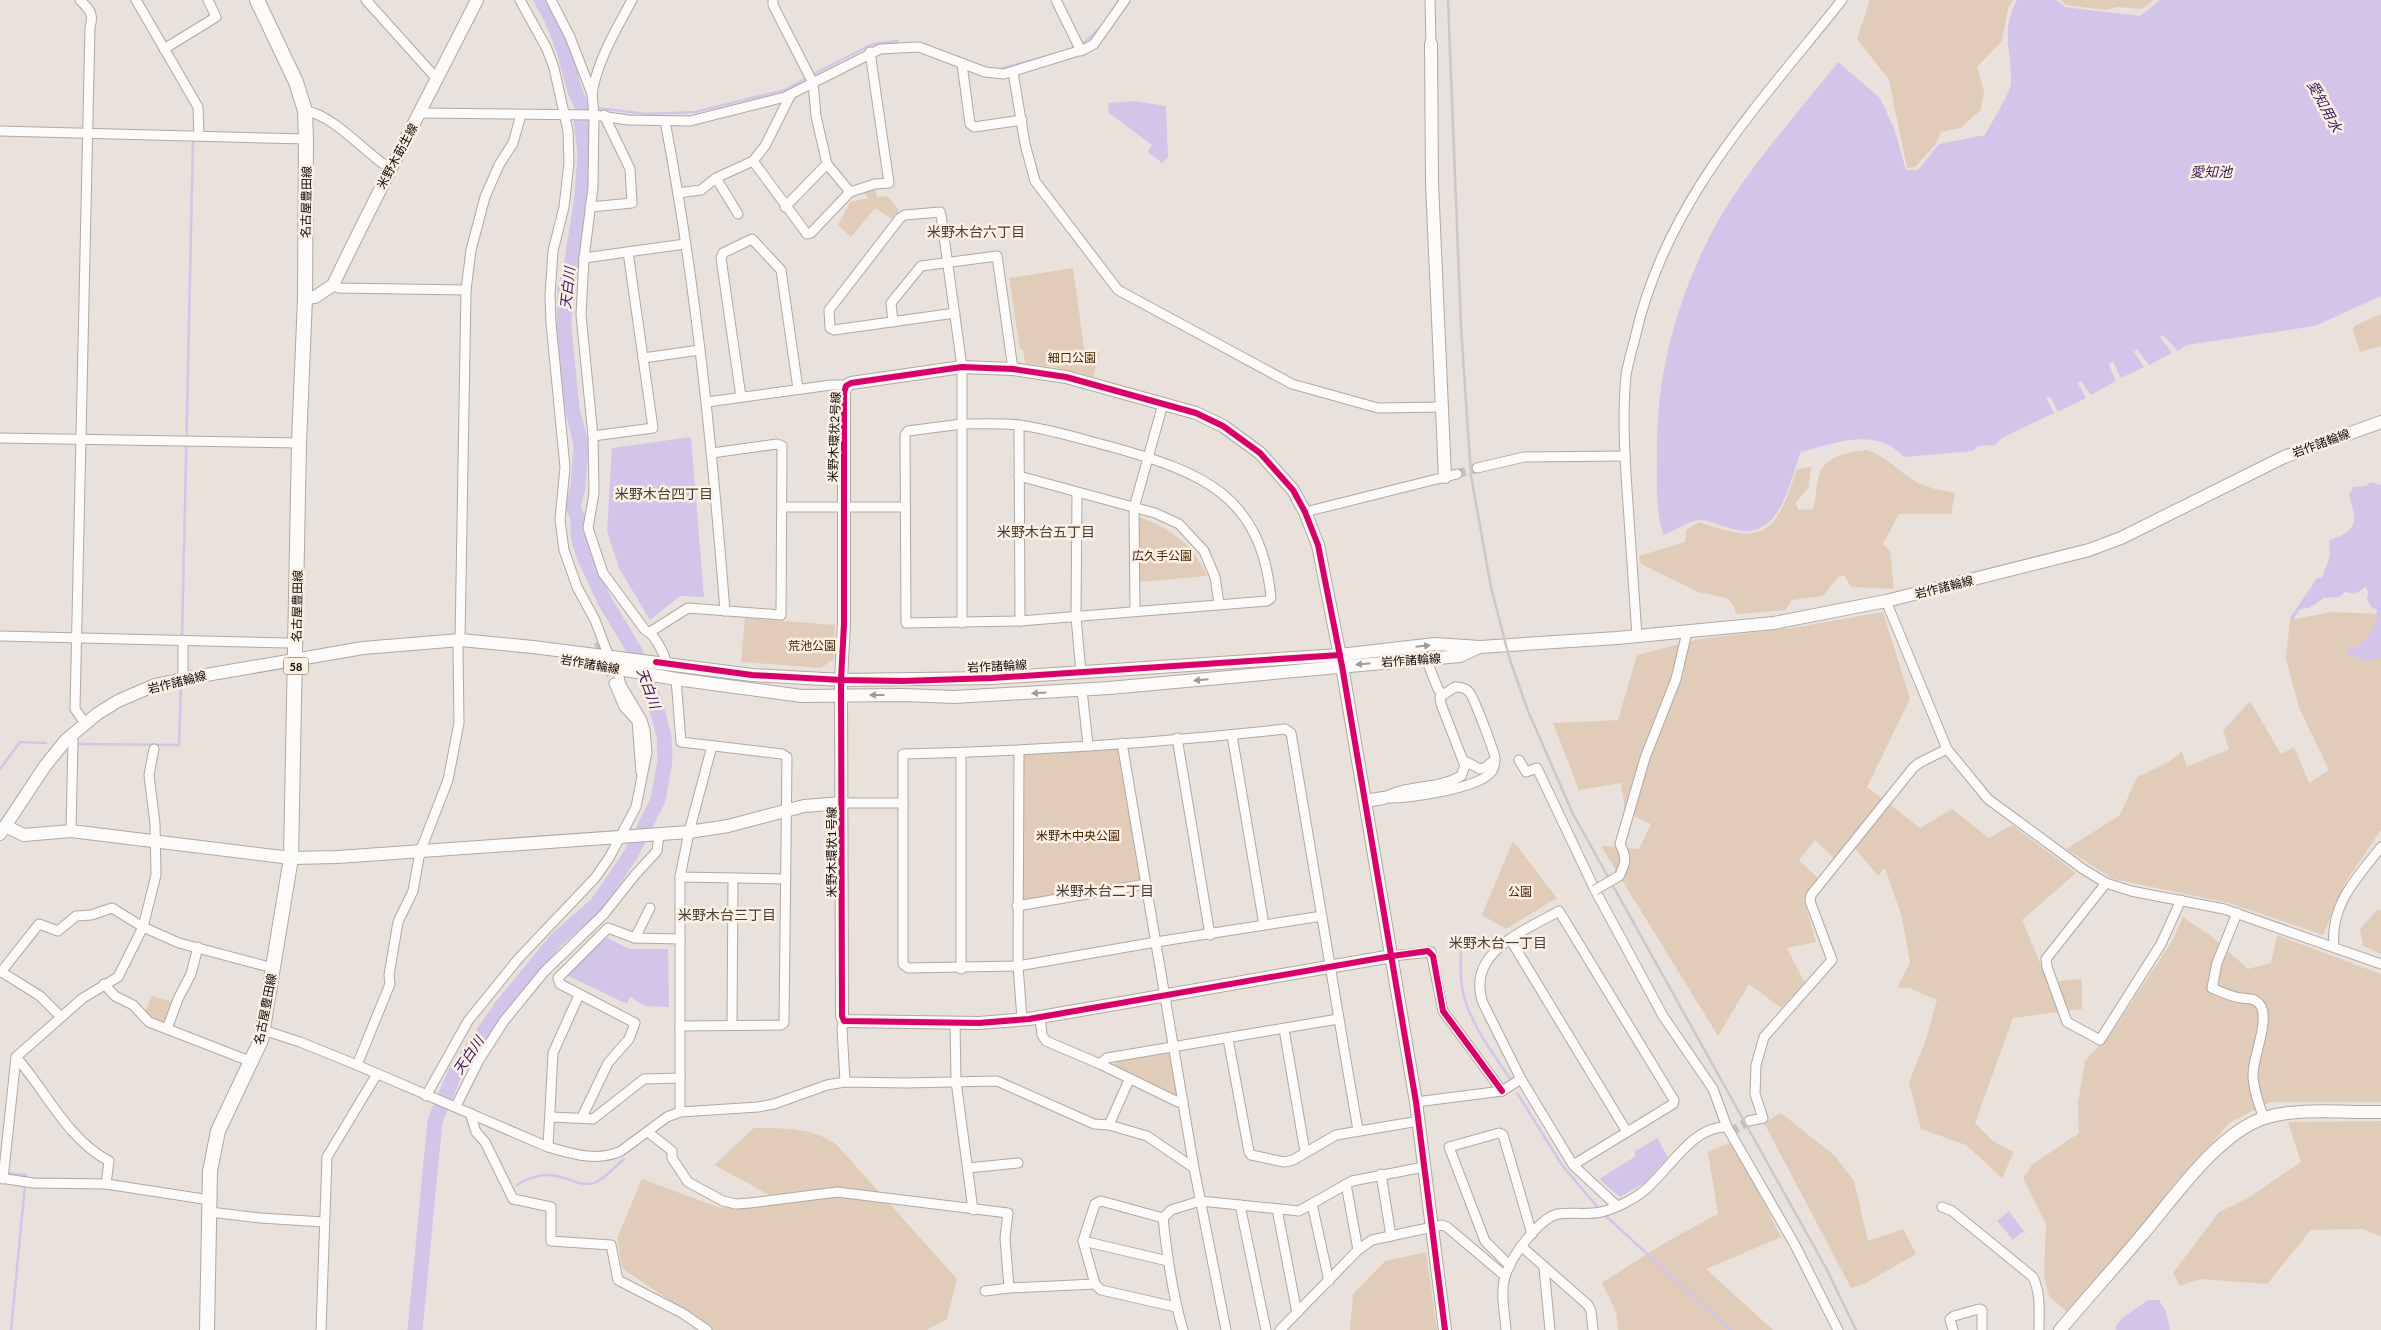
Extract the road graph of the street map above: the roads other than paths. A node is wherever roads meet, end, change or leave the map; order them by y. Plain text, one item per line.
1 (80, 0) edge
2 (136, 0) edge
3 (208, 0) edge
4 (256, 0) edge
5 (366, 0) edge
6 (477, 0) edge
7 (520, 0) edge
8 (551, 0) edge
9 (632, 0) edge
10 (773, 0) edge
11 (1056, 0) edge
12 (1125, 0) edge
13 (1430, 0) edge
14 (1842, 0) edge
15 (1431, 44) joint
16 (164, 49) junction
17 (1081, 51) junction
18 (870, 52) junction
19 (962, 64) junction
20 (1013, 72) junction
21 (437, 79) junction
22 (813, 83) junction
23 (592, 94) junction
24 (791, 94) junction
25 (305, 111) junction
26 (420, 113) junction
27 (520, 115) junction
28 (594, 115) junction
29 (604, 115) junction
30 (566, 116) junction
31 (1022, 120) junction
32 (664, 121) junction
33 (0, 131) edge
34 (88, 133) junction
35 (199, 135) junction
36 (306, 139) junction
37 (753, 161) junction
38 (827, 164) junction
39 (389, 168) junction
40 (716, 178) junction
41 (850, 192) junction
42 (678, 193) junction
43 (590, 207) junction
44 (785, 207) junction
45 (738, 214) dead end
46 (685, 244) junction
47 (628, 252) junction
48 (584, 258) junction
49 (947, 262) junction
50 (333, 285) junction
51 (466, 290) junction
52 (305, 298) junction
53 (954, 313) junction
54 (893, 322) junction
55 (700, 350) junction
56 (643, 358) junction
57 (962, 367) junction
58 (1013, 369) junction
59 (848, 385) junction
60 (798, 389) junction
61 (741, 397) junction
62 (707, 402) junction
63 (1163, 404) junction
64 (1442, 407) junction
65 (2381, 422) edge
66 (962, 424) junction
67 (1019, 425) junction
68 (593, 436) junction
69 (0, 438) edge
70 (80, 440) junction
71 (299, 443) junction
72 (712, 453) junction
73 (1625, 456) junction
74 (1148, 457) junction
75 (1477, 468) tunnel mouth
76 (1019, 476) junction
77 (1451, 476) joint
78 (1077, 493) junction
79 (783, 507) junction
80 (844, 507) junction
81 (905, 507) junction
82 (1134, 508) junction
83 (1305, 512) junction
84 (577, 587) junction
85 (1886, 601) junction
86 (1219, 604) junction
87 (726, 611) junction
88 (1134, 612) junction
89 (1076, 617) junction
90 (1020, 621) junction
91 (962, 622) junction
92 (650, 632) junction
93 (1687, 632) junction
94 (0, 636) edge
95 (1637, 636) junction
96 (76, 638) junction
97 (183, 640) junction
98 (598, 642) tunnel mouth
99 (288, 643) dead end
100 (460, 643) junction
101 (1480, 648) junction
102 (609, 657) junction
103 (296, 658) junction
104 (1426, 659) junction
105 (1341, 661) junction
106 (619, 669) junction
107 (666, 670) junction
108 (1080, 673) junction
109 (183, 679) junction
110 (841, 680) junction
111 (614, 683) tunnel mouth
112 (1082, 690) junction
113 (1442, 694) junction
114 (841, 696) junction
115 (85, 723) junction
116 (1232, 735) junction
117 (1177, 738) junction
118 (74, 741) dead end
119 (1122, 743) junction
120 (1088, 745) junction
121 (712, 746) junction
122 (154, 749) dead end
123 (1947, 749) junction
124 (1019, 751) junction
125 (961, 753) junction
126 (1495, 758) junction
127 (1463, 760) junction
128 (1519, 760) dead end
129 (641, 780) junction
130 (1383, 798) junction
131 (1366, 801) junction
132 (842, 803) junction
133 (904, 803) junction
134 (786, 809) junction
135 (2, 828) edge
136 (71, 831) junction
137 (689, 832) junction
138 (657, 835) junction
139 (619, 837) junction
140 (156, 841) junction
141 (2381, 847) edge
142 (420, 852) junction
143 (291, 858) junction
144 (680, 878) junction
145 (733, 879) junction
146 (786, 879) junction
147 (2106, 883) junction
148 (1146, 884) junction
149 (1596, 890) junction
150 (2181, 900) junction
151 (1018, 906) junction
152 (650, 908) dead end
153 (2237, 914) junction
154 (1322, 916) junction
155 (1264, 926) junction
156 (144, 927) junction
157 (1210, 935) junction
158 (635, 938) junction
159 (680, 939) junction
160 (1510, 939) junction
161 (1156, 942) junction
162 (198, 946) junction
163 (2334, 946) junction
164 (1392, 956) junction
165 (2381, 964) edge
166 (1018, 966) junction
167 (1329, 967) junction
168 (273, 968) junction
169 (961, 969) junction
170 (0, 971) edge
171 (104, 984) junction
172 (1164, 994) junction
173 (579, 995) junction
174 (61, 1017) junction
175 (1040, 1017) junction
176 (1022, 1019) junction
177 (1338, 1019) junction
178 (845, 1021) junction
179 (955, 1023) junction
180 (732, 1025) junction
181 (680, 1026) junction
182 (167, 1029) junction
183 (1284, 1029) junction
184 (263, 1030) junction
185 (1228, 1039) junction
186 (1174, 1046) junction
187 (16, 1057) junction
188 (252, 1062) junction
189 (357, 1064) junction
190 (1100, 1064) junction
191 (377, 1074) junction
192 (680, 1078) junction
193 (1521, 1079) junction
194 (1129, 1080) junction
195 (845, 1082) junction
196 (956, 1082) junction
197 (1502, 1091) junction
198 (426, 1096) junction
199 (1183, 1101) junction
200 (1416, 1102) junction
201 (456, 1106) junction
202 (680, 1112) junction
203 (2381, 1112) edge
204 (470, 1113) junction
205 (551, 1117) junction
206 (582, 1117) junction
207 (2264, 1118) junction
208 (1419, 1121) junction
209 (1749, 1121) tunnel mouth
210 (1109, 1125) junction
211 (1727, 1127) junction
212 (1358, 1130) junction
213 (648, 1132) junction
214 (1627, 1132) junction
215 (548, 1147) junction
216 (1305, 1152) junction
217 (1018, 1163) dead end
218 (1573, 1165) junction
219 (1424, 1167) junction
220 (968, 1168) junction
221 (1194, 1168) junction
222 (1381, 1174) junction
223 (2, 1179) edge
224 (106, 1184) junction
225 (1346, 1184) junction
226 (1200, 1201) junction
227 (1312, 1204) junction
228 (1240, 1205) junction
229 (210, 1206) junction
230 (1617, 1206) junction
231 (1942, 1207) dead end
232 (1277, 1209) junction
233 (974, 1210) junction
234 (1163, 1218) junction
235 (324, 1222) junction
236 (1432, 1226) junction
237 (1532, 1234) junction
238 (1391, 1236) junction
239 (1083, 1241) junction
240 (1521, 1246) junction
241 (1358, 1250) junction
242 (1168, 1261) junction
243 (1510, 1266) junction
244 (1544, 1268) junction
245 (1505, 1276) junction
246 (1329, 1281) junction
247 (1096, 1284) junction
248 (1009, 1288) junction
249 (985, 1291) dead end
250 (1176, 1307) junction
251 (1297, 1313) junction
252 (208, 1330) edge
253 (321, 1330) edge
254 (707, 1330) edge
255 (1183, 1330) edge
256 (1226, 1330) edge
257 (1266, 1330) edge
258 (1280, 1330) edge
259 (1445, 1330) edge
260 (1506, 1330) edge
261 (1550, 1330) edge
262 (1592, 1330) edge
263 (1838, 1330) edge
264 (1953, 1330) edge
265 (1982, 1330) edge
266 (2039, 1330) edge
267 (2060, 1330) edge

1 - 34 street
2 - 16 street
3 - 16 street
4 - 25 main road, 名古屋豊田線 / 58
5 - 21 street
6 - 21 street, 米野木莇生線
7 - 30 street
8 - 23 street
9 - 23 street
10 - 22 street
11 - 17 street
12 - 17 street
13 - 15 street
14 - 73 street
15 - 64 street
16 - 35 street
17 - 20 street
18 - 19 street
18 - 22 street
18 - 41 street
19 - 20 street
19 - 31 street
20 - 31 street
21 - 26 street, 米野木莇生線
22 - 24 street
22 - 38 street
23 - 28 street
24 - 32 street
24 - 37 street
25 - 36 main road, 名古屋豊田線 / 58
25 - 39 street
26 - 27 street
26 - 39 street, 米野木莇生線
27 - 30 street
27 - 51 street
28 - 29 street
28 - 30 street
28 - 43 street
29 - 32 street
29 - 43 street
30 - 84 street
31 - 64 street
32 - 42 street
33 - 34 street
34 - 35 street
34 - 70 street
35 - 36 street
36 - 52 main road, 名古屋豊田線 / 58
37 - 40 street
37 - 44 street
38 - 41 street
38 - 44 street
39 - 50 street, 米野木莇生線
40 - 42 street
40 - 45 street
41 - 44 street
42 - 46 street
43 - 48 street
46 - 47 street
46 - 55 street
47 - 48 street
47 - 56 street
48 - 68 street
49 - 53 street
49 - 54 street
49 - 54 street
49 - 58 street
50 - 51 street
50 - 52 street
51 - 100 street
52 - 71 main road, 名古屋豊田線 / 58
53 - 54 street
53 - 57 street
55 - 56 street
55 - 62 street
56 - 68 street
57 - 58 street, 米野木環状2号線
57 - 59 street, 米野木環状2号線
57 - 66 street
58 - 63 street, 米野木環状2号線
59 - 60 street
59 - 80 street, 米野木環状2号線
60 - 61 street
60 - 61 street
61 - 62 street
62 - 72 street
63 - 74 street
63 - 83 street, 米野木環状2号線
64 - 77 street
65 - 85 street, 岩作諸輪線
66 - 67 street
66 - 81 street
66 - 91 street
67 - 74 street
67 - 76 street
68 - 92 street
69 - 70 street
70 - 71 street
70 - 96 street
71 - 103 main road, 名古屋豊田線 / 58
72 - 79 street
72 - 87 street
73 - 75 street
73 - 95 street
74 - 82 street
74 - 86 street
76 - 78 street
76 - 90 street
77 - 83 street
78 - 82 street
78 - 89 street
79 - 80 street
79 - 87 street
80 - 81 street
80 - 110 street, 米野木環状2号線
81 - 91 street
82 - 86 street
82 - 88 street
83 - 105 street, 米野木環状2号線
84 - 98 street
84 - 102 street
85 - 93 street, 岩作諸輪線
85 - 123 street
86 - 88 street
87 - 92 street
88 - 89 street
89 - 90 street
89 - 108 street
90 - 91 street
92 - 107 street
93 - 95 street, 岩作諸輪線
93 - 149 street, bridge
94 - 96 street
95 - 101 street, 岩作諸輪線
96 - 97 street
96 - 115 street
97 - 99 street
97 - 109 street
100 - 102 street, 岩作諸輪線
100 - 103 street, 岩作諸輪線
100 - 106 street, 岩作諸輪線
100 - 142 street
101 - 104 street, 岩作諸輪線
105 -> 101 street, 岩作諸輪線
102 - 107 street, 岩作諸輪線
103 - 109 street, 岩作諸輪線
103 - 143 main road, 名古屋豊田線 / 58
104 -> 105 street, 岩作諸輪線
104 - 113 street
105 - 108 street, 岩作諸輪線
105 -> 112 street, 岩作諸輪線
105 - 131 street, 米野木環状2号線
106 - 107 street, 岩作諸輪線
106 - 129 street
107 - 110 street, 岩作諸輪線
107 - 114 street, 岩作諸輪線
107 - 121 street
108 - 110 street, 岩作諸輪線
109 - 115 street, 岩作諸輪線
110 - 114 street, 米野木環状1号線
111 - 129 street
112 -> 114 street, 岩作諸輪線
112 - 120 street
113 - 126 street
113 - 127 street
114 - 132 street, 米野木環状1号線
115 - 135 street, 岩作諸輪線
116 - 117 street
116 - 154 street
116 - 155 street
117 - 119 street
117 - 157 street
118 - 136 street
119 - 120 street
119 - 148 street
120 - 124 street
121 - 134 street
121 - 137 street
122 - 140 street
123 - 147 street
123 - 209 street
124 - 125 street
124 - 151 street
125 - 133 street
125 - 169 street
126 - 127 street
126 - 130 street
127 - 130 street
128 - 149 street
129 - 139 street
130 - 131 street
131 - 164 street, 米野木環状2号線
132 - 133 street
132 - 134 street
132 - 178 street, 米野木環状1号線
133 - 169 street
134 - 137 street
134 - 146 street
135 - 136 street
136 - 140 street
137 - 138 street
137 - 144 street
138 - 139 street
138 - 201 street
139 - 142 street
139 - 198 street
140 - 143 street
140 - 156 street
141 - 163 street
142 - 143 street
142 - 189 street
143 - 168 main road, 名古屋豊田線 / 58
144 - 145 street
144 - 159 street
145 - 146 street
145 - 180 street
146 - 180 street
147 - 150 street
147 - 150 street
148 - 151 street
148 - 161 street
149 - 211 street
150 - 153 street
151 - 166 street
152 - 158 street
153 - 163 street
153 - 207 street
154 - 155 street
154 - 167 street
155 - 157 street
156 - 162 street
156 - 170 street
156 - 171 street
157 - 161 street
158 - 159 street
158 - 173 street
159 - 181 street
160 - 193 street
160 - 214 street
160 - 214 street
161 - 166 street
161 - 172 street
162 - 168 street
162 - 182 street
163 - 165 street
164 - 167 street
164 - 197 street
164 - 200 street, 米野木環状2号線
166 - 169 street
166 - 176 street
167 - 172 street
167 - 177 street
168 - 184 main road, 名古屋豊田線 / 58
170 - 174 street
171 - 174 street
171 - 182 street
172 - 175 street
172 - 186 street
173 - 205 street
173 - 206 street
174 - 187 street
175 - 176 street
175 - 190 street
176 - 179 street
177 - 183 street
177 - 212 street
178 - 179 street
178 - 195 street
179 - 196 street
180 - 181 street
181 - 192 street
182 - 188 street
183 - 185 street
183 - 216 street
184 - 188 main road, 名古屋豊田線 / 58
184 - 189 street
185 - 186 street
185 - 216 street
186 - 190 street
186 - 199 street
187 - 223 street
187 - 224 street
188 - 229 main road, 名古屋豊田線 / 58
189 - 191 street
190 - 194 street
191 - 198 street
191 - 235 street
192 - 202 street
192 - 206 street
193 - 197 street
193 - 218 street
194 - 199 street
194 - 210 street
195 - 196 street
195 - 202 street
196 - 210 street
196 - 220 street
197 - 200 street
198 - 201 street
199 - 221 street
200 - 208 street, 米野木環状2号線
201 - 204 street
202 - 213 street
203 - 207 street
204 - 215 street
204 - 254 street
205 - 206 street
205 - 215 street
207 - 267 street
208 - 212 street
208 - 219 street, 米野木環状2号線
210 - 221 street
211 - 230 street
211 - 263 street
212 - 216 street
213 - 215 street
213 - 233 street
214 - 218 street
217 - 220 street
218 - 230 street
219 - 222 street
219 - 236 street, 米野木環状2号線
220 - 233 street
221 - 226 street
222 - 225 street
222 - 238 street
223 - 224 street
224 - 229 street
225 - 227 street
225 - 241 street
226 - 228 street
226 - 234 street
226 - 256 street
227 - 232 street
227 - 246 street
228 - 232 street
228 - 257 street
229 - 235 street
229 - 252 main road, 名古屋豊田線 / 58
230 - 237 street
231 - 266 street
232 - 251 street
233 - 248 street
234 - 239 street
234 - 242 street
235 - 253 street
236 - 238 street
236 - 245 street
236 - 259 street, 米野木環状2号線
237 - 240 street
237 - 243 street
238 - 241 street
239 - 242 street
239 - 247 street
240 - 243 street
240 - 244 street
241 - 246 street
242 - 250 street
243 - 245 street
244 - 261 street
244 - 262 street
245 - 260 street
246 - 251 street
247 - 248 street
247 - 250 street
248 - 249 street
250 - 255 street
251 - 258 street
264 - 265 street

